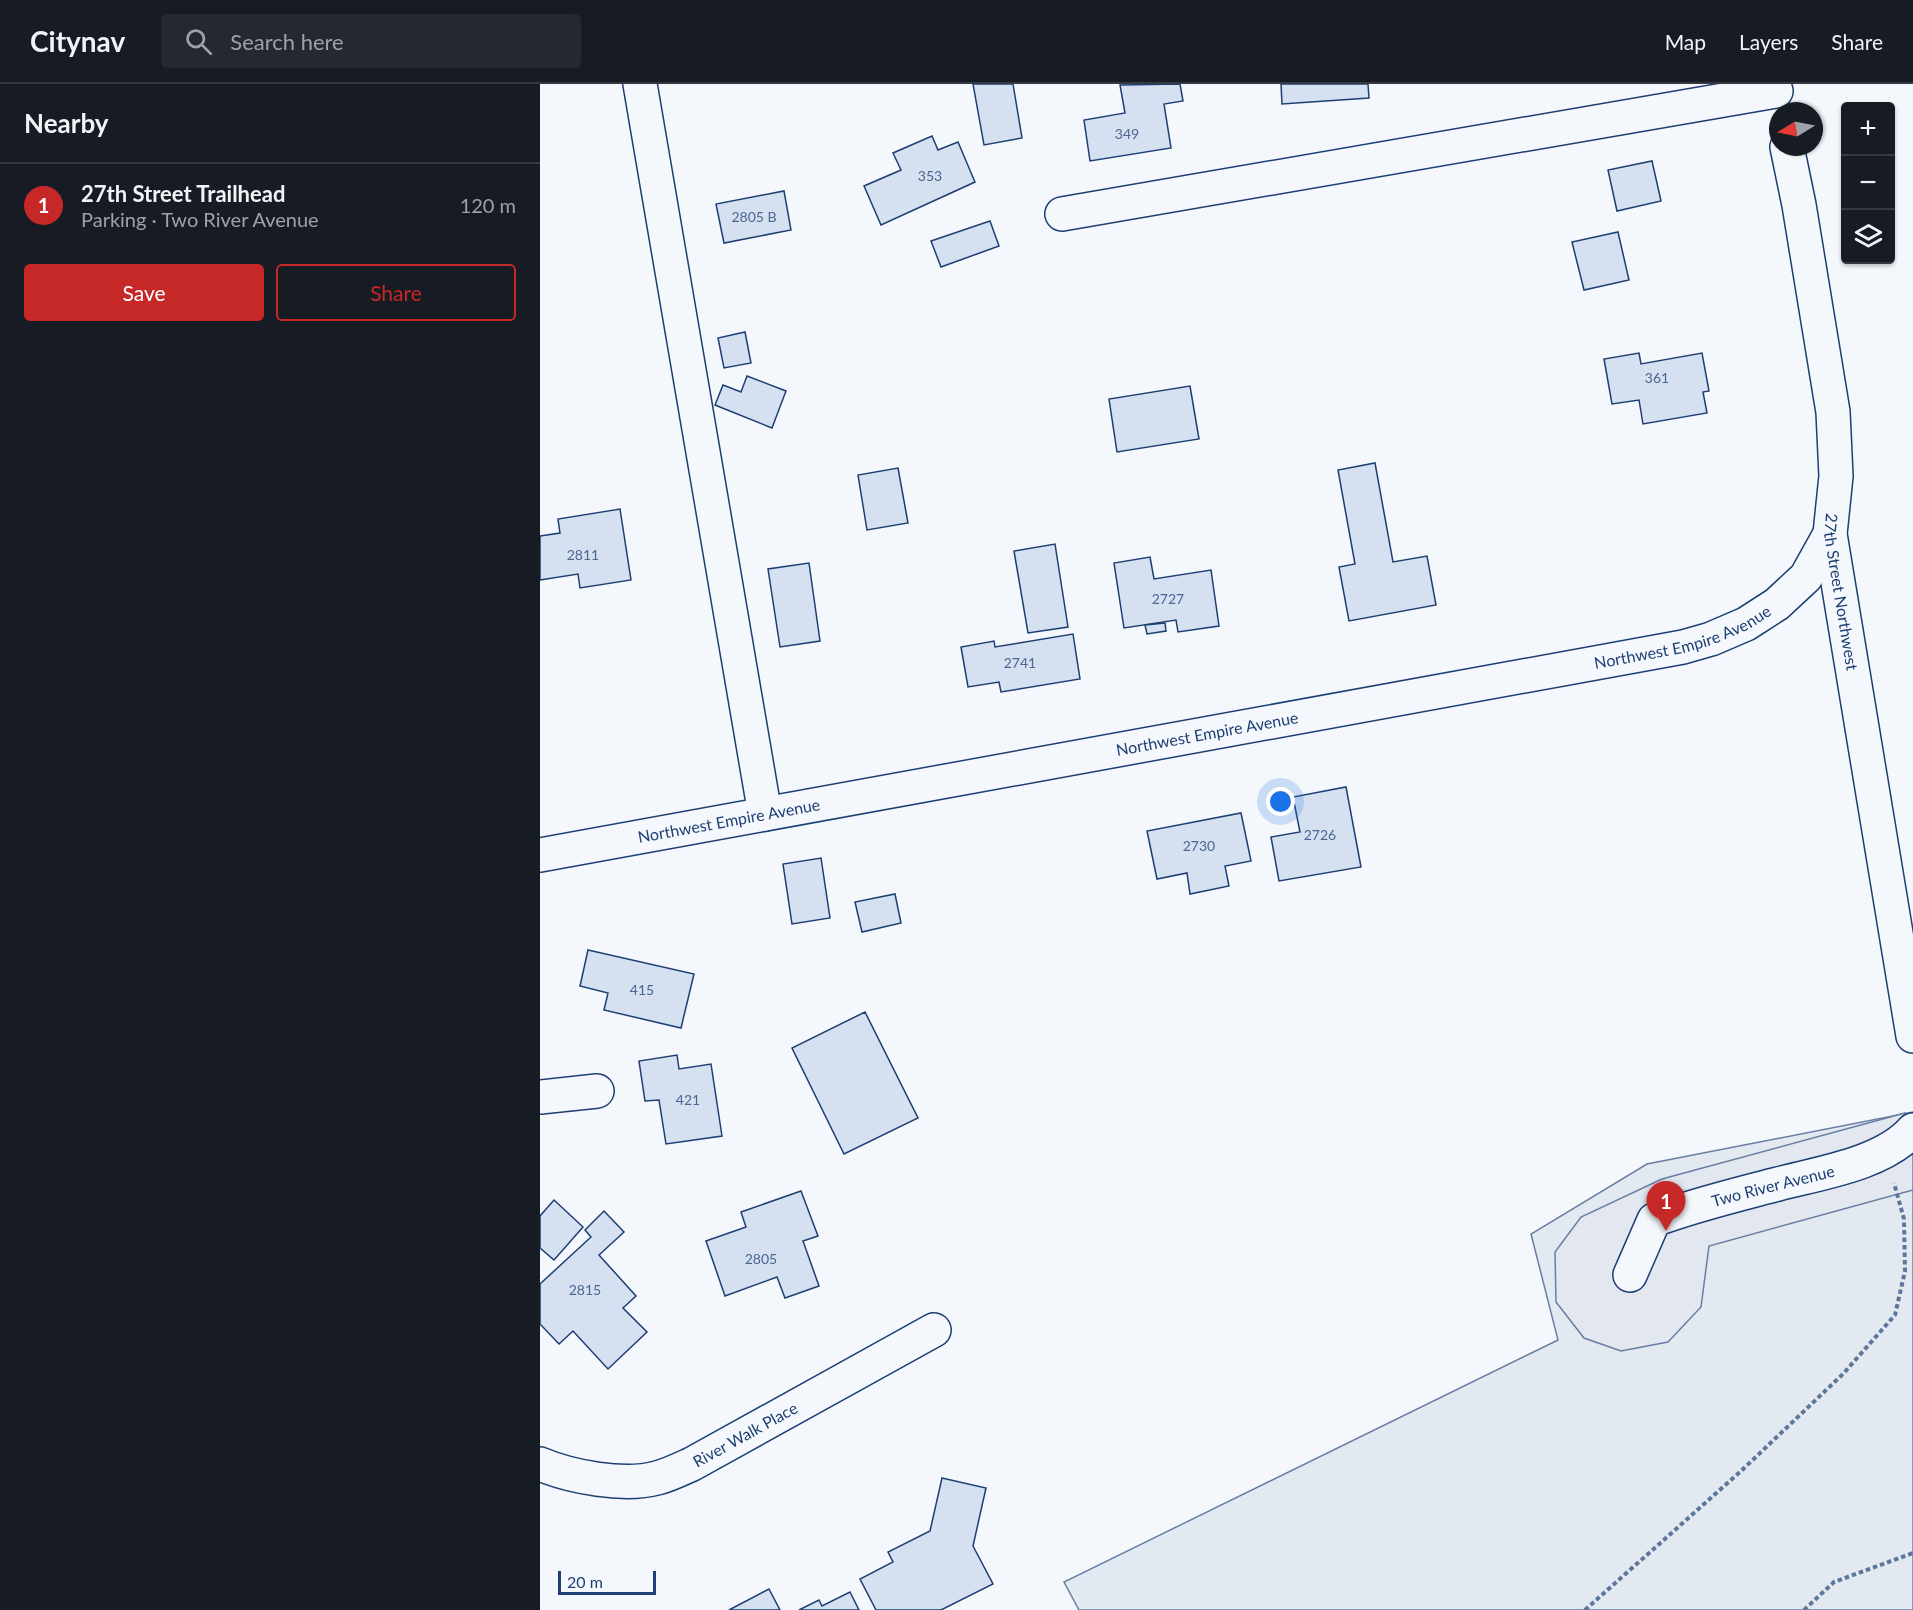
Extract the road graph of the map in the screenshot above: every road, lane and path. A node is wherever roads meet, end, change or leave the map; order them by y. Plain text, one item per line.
1 (640, 84) edge
2 (1777, 95) edge
3 (1789, 156) edge
4 (1062, 214) dead end
5 (1830, 534) junction
6 (765, 814) junction
7 (540, 855) edge
8 (1913, 1036) edge
9 (597, 1091) dead end
10 (540, 1097) edge
11 (1912, 1131) edge
12 (1885, 1153) junction
13 (1630, 1275) dead end
14 (934, 1330) dead end
15 (540, 1464) edge
16 (1913, 1553) edge
17 (1585, 1610) edge
18 (1804, 1610) edge

1 - 6 street
2 - 4 street
3 - 5 street, 27th Street Northwest
5 - 6 street, Northwest Empire Avenue
5 - 8 street, 27th Street Northwest
6 - 7 street, Northwest Empire Avenue
9 - 10 street
11 - 12 street, Two River Avenue
12 - 13 street, Two River Avenue
12 - 17 path
14 - 15 street, River Walk Place
16 - 18 path

